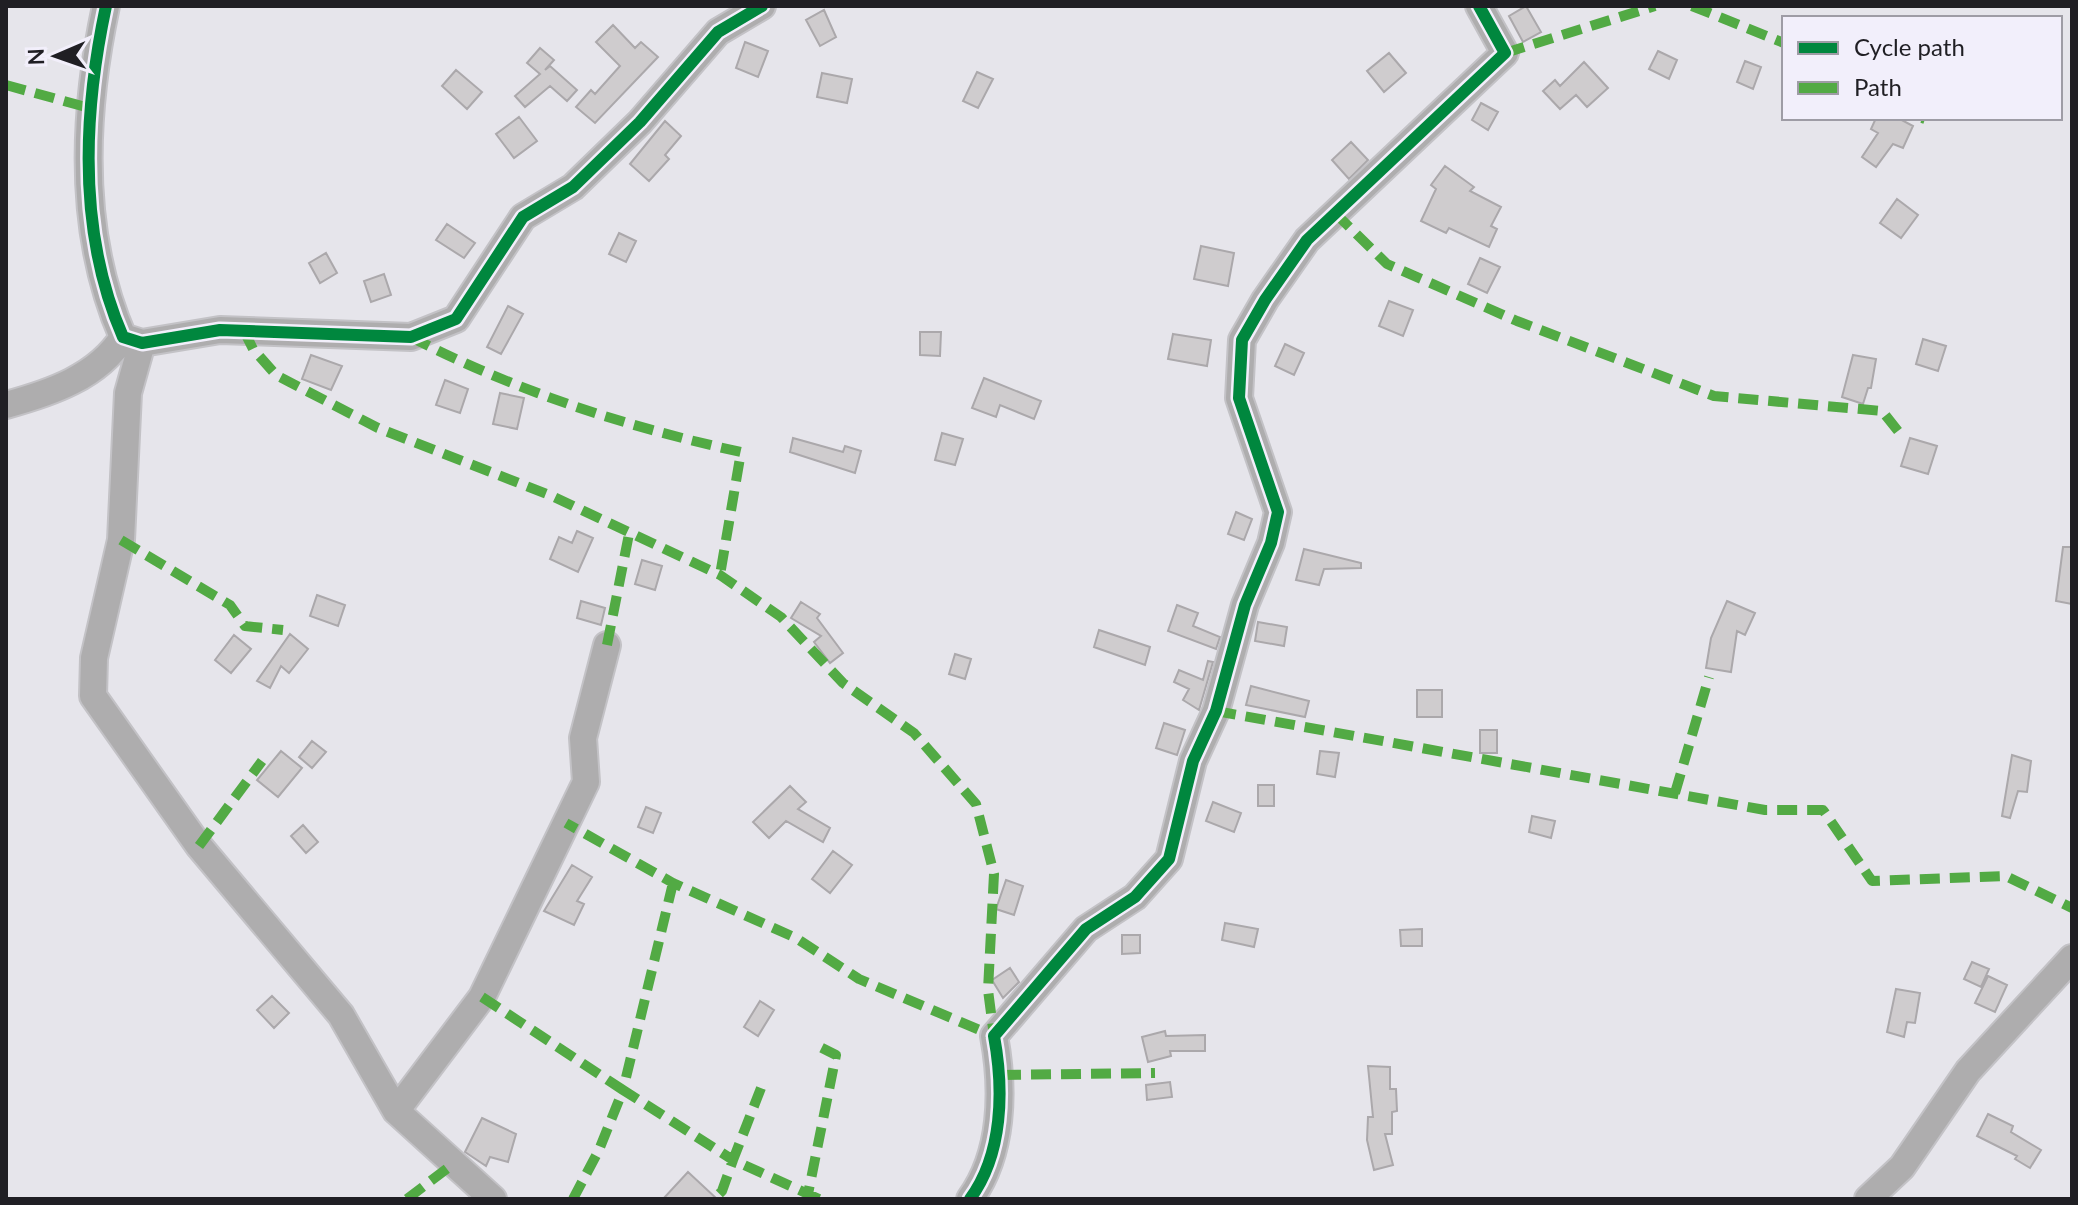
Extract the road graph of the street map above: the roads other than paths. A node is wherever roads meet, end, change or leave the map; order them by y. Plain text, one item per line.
1 (106, 6) edge
2 (762, 6) edge
3 (1479, 6) edge
4 (132, 340) junction
5 (6, 405) edge
6 (607, 645) dead end
7 (2072, 958) edge
8 (396, 1111) junction
9 (493, 1199) edge
10 (970, 1199) edge
11 (1868, 1199) edge

1 - 4 street
2 - 4 street
3 - 10 street
4 - 5 street
4 - 8 street
6 - 8 street
7 - 11 street
8 - 9 street

